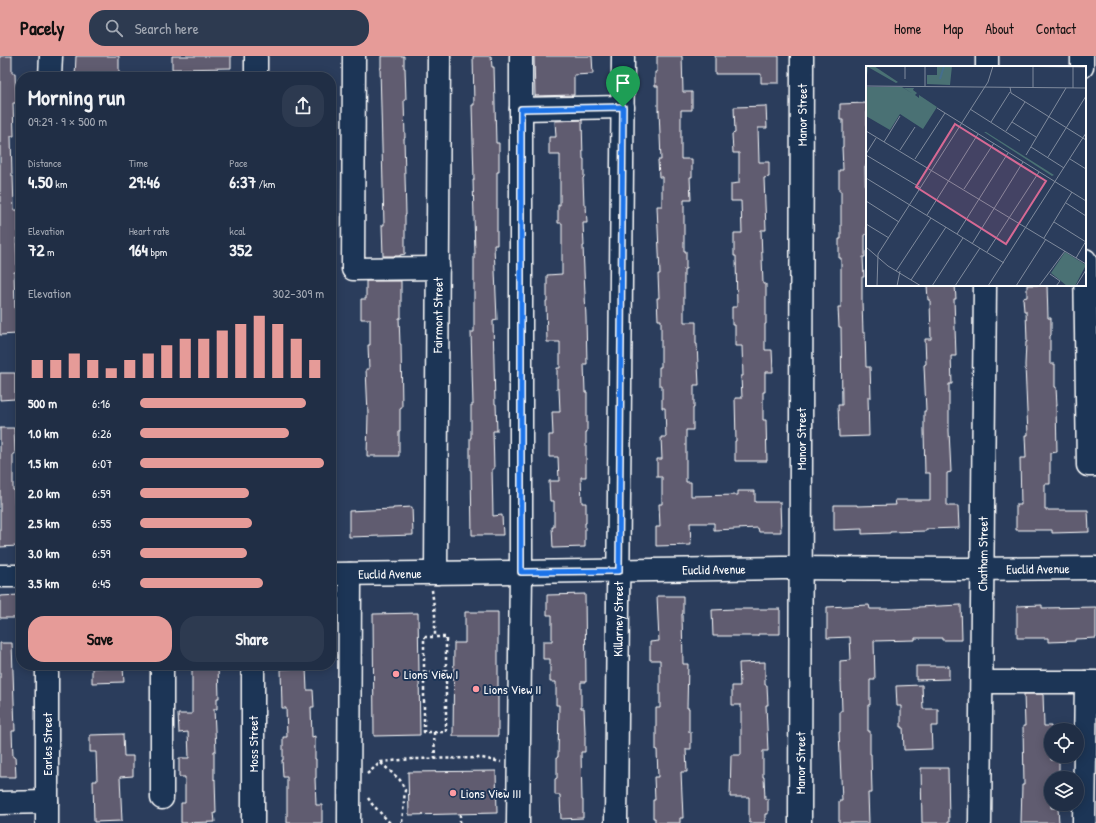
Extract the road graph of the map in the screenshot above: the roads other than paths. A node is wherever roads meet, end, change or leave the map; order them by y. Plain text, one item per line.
1 (50, 56) edge
2 (256, 56) edge
3 (354, 56) edge
4 (439, 56) edge
5 (521, 56) edge
6 (623, 56) edge
7 (802, 56) edge
8 (50, 72) edge
9 (256, 72) edge
10 (623, 107) junction
11 (521, 109) junction
12 (438, 268) junction
13 (985, 286) edge
14 (1085, 286) edge
15 (1096, 465) edge
16 (801, 568) junction
17 (1096, 568) edge
18 (982, 569) junction
19 (619, 571) junction
20 (521, 572) junction
21 (341, 574) edge
22 (0, 576) edge
23 (16, 576) edge
24 (434, 582) junction
25 (48, 670) edge
26 (162, 670) edge
27 (253, 670) edge
28 (982, 682) junction
29 (1091, 682) edge
30 (162, 798) dead end
31 (0, 803) edge
32 (47, 813) edge
33 (253, 823) edge
34 (349, 823) edge
35 (518, 823) edge
36 (616, 823) edge
37 (800, 823) edge
38 (980, 823) edge
39 (1084, 823) edge

1 - 8 street
2 - 9 street
3 - 12 street
4 - 12 street, Fairmont Street
5 - 11 street
6 - 10 street, Killarney Street
7 - 16 street, Manor Street
10 - 11 street
10 - 19 street, Killarney Street
11 - 20 street
12 - 24 street, Fairmont Street
13 - 18 street, Chatham Street
14 - 15 street
16 - 18 street, Euclid Avenue
16 - 19 street, Euclid Avenue
16 - 37 street, Manor Street
17 - 18 street, Euclid Avenue
18 - 28 street, Chatham Street
19 - 20 street, Euclid Avenue
19 - 36 street, Killarney Street
20 - 24 street, Euclid Avenue
20 - 35 street
21 - 24 street, Euclid Avenue
21 - 34 street
22 - 23 street
25 - 32 street, Earles Street
26 - 30 street
27 - 33 street, Moss Street
28 - 29 street
28 - 38 street, Chatham Street
29 - 39 street
31 - 32 street

